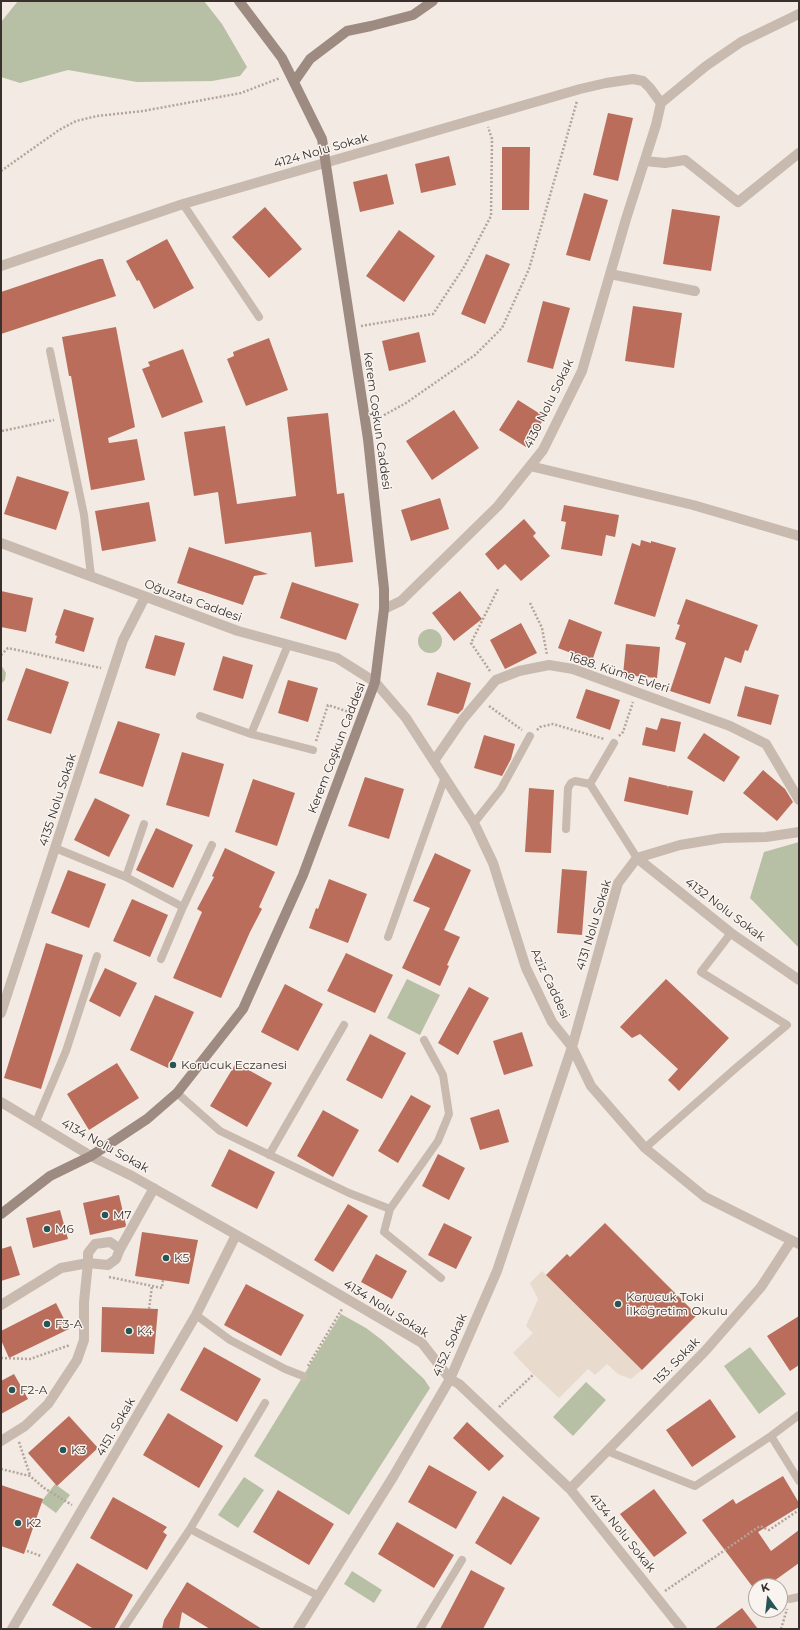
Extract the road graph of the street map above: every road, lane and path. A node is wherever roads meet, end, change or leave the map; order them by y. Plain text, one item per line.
1 (239, 1) edge
2 (433, 1) edge
3 (799, 14) edge
4 (291, 78) junction
5 (580, 89) junction
6 (661, 103) junction
7 (485, 116) junction
8 (799, 153) edge
9 (645, 161) junction
10 (325, 163) junction
11 (1, 171) edge
12 (183, 204) junction
13 (1, 266) edge
14 (610, 274) junction
15 (695, 291) dead end
16 (259, 317) dead end
17 (351, 328) junction
18 (50, 351) dead end
19 (64, 417) junction
20 (366, 425) junction
21 (2, 431) dead end
22 (530, 466) junction
23 (799, 536) edge
24 (1, 543) edge
25 (91, 576) junction
26 (498, 589) dead end
27 (145, 597) junction
28 (530, 603) dead end
29 (384, 610) junction
30 (288, 645) junction
31 (1, 656) edge
32 (548, 665) junction
33 (113, 670) junction
34 (496, 680) junction
35 (375, 682) junction
36 (636, 692) junction
37 (478, 699) junction
38 (200, 716) dead end
39 (362, 717) junction
40 (251, 734) junction
41 (530, 736) junction
42 (614, 742) junction
43 (313, 750) joint
44 (434, 761) junction
45 (445, 776) junction
46 (590, 784) junction
47 (799, 800) edge
48 (474, 823) junction
49 (144, 824) dead end
50 (566, 829) dead end
51 (799, 832) edge
52 (212, 845) dead end
53 (55, 848) junction
54 (637, 858) junction
55 (126, 877) junction
56 (183, 907) junction
57 (731, 933) junction
58 (388, 937) dead end
59 (97, 956) dead end
60 (160, 959) dead end
61 (799, 980) edge
62 (1, 1013) edge
63 (344, 1025) dead end
64 (424, 1040) dead end
65 (572, 1048) junction
66 (177, 1093) junction
67 (1, 1102) edge
68 (36, 1122) junction
69 (646, 1148) junction
70 (269, 1155) junction
71 (91, 1156) junction
72 (154, 1188) junction
73 (390, 1209) junction
74 (1, 1214) edge
75 (236, 1235) junction
76 (795, 1242) edge
77 (120, 1249) junction
78 (88, 1263) junction
79 (441, 1278) dead end
80 (163, 1280) dead end
81 (152, 1286) junction
82 (348, 1300) junction
83 (1, 1306) edge
84 (149, 1309) dead end
85 (196, 1315) junction
86 (84, 1340) junction
87 (1, 1358) edge
88 (534, 1374) dead end
89 (302, 1376) joint
90 (450, 1379) junction
91 (265, 1402) dead end
92 (491, 1414) junction
93 (799, 1415) edge
94 (16, 1431) junction
95 (771, 1436) junction
96 (1, 1441) edge
97 (607, 1451) junction
98 (1, 1469) edge
99 (30, 1476) junction
100 (799, 1481) edge
101 (570, 1489) junction
102 (799, 1510) edge
103 (82, 1511) junction
104 (190, 1529) junction
105 (462, 1560) dead end
106 (319, 1596) junction
107 (656, 1597) junction
108 (799, 1597) edge
109 (790, 1599) joint
110 (12, 1629) edge
111 (123, 1629) edge
112 (298, 1629) edge
113 (420, 1629) edge
114 (682, 1629) edge
115 (781, 1629) edge

1 - 4 street, Kerem Coşkun Caddesi
2 - 4 street
3 - 6 street
4 - 10 street, Kerem Coşkun Caddesi
4 - 11 path
5 - 6 street, 4124 Nolu Sokak
5 - 7 street, 4124 Nolu Sokak
5 - 20 path
6 - 9 street, 4130 Nolu Sokak
7 - 10 street, 4124 Nolu Sokak
7 - 17 path
8 - 9 street
9 - 14 street, 4130 Nolu Sokak
10 - 12 street, 4124 Nolu Sokak
10 - 17 street, Kerem Coşkun Caddesi
12 - 13 street, 4124 Nolu Sokak
12 - 16 lane
14 - 15 street
14 - 22 street, 4130 Nolu Sokak
17 - 20 street, Kerem Coşkun Caddesi
18 - 19 lane
19 - 21 path
19 - 25 lane
20 - 29 street, Kerem Coşkun Caddesi
22 - 23 street
22 - 29 street, 4130 Nolu Sokak
24 - 25 street, Oğuzata Caddesi
25 - 27 street, Oğuzata Caddesi
26 - 34 path
27 - 30 street, Oğuzata Caddesi
27 - 33 street, 4135 Nolu Sokak
28 - 32 path
29 - 35 street, Kerem Coşkun Caddesi
30 - 35 street, Oğuzata Caddesi
30 - 40 lane
31 - 33 path
32 - 34 street, 1688. Küme Evleri
32 - 36 street, 1688. Küme Evleri
33 - 53 street, 4135 Nolu Sokak
34 - 37 street, 1688. Küme Evleri
35 - 39 street, Kerem Coşkun Caddesi
35 - 44 street, Aziz Caddesi
36 - 42 path
36 - 47 street, 1688. Küme Evleri
37 - 41 path
37 - 44 street, 1688. Küme Evleri
38 - 40 lane
39 - 43 path
39 - 66 street, Kerem Coşkun Caddesi
40 - 43 lane
41 - 42 path
41 - 48 lane
42 - 46 lane
44 - 45 street, Aziz Caddesi
45 - 48 street, Aziz Caddesi
45 - 58 lane
46 - 50 lane
46 - 54 lane
48 - 65 street, Aziz Caddesi
49 - 55 lane
51 - 54 street
52 - 56 lane
53 - 55 lane
53 - 62 street, 4135 Nolu Sokak
54 - 57 street, 4132 Nolu Sokak
54 - 65 street, 4131 Nolu Sokak
55 - 56 lane
56 - 60 lane
57 - 61 street, 4132 Nolu Sokak
57 - 69 lane
59 - 68 lane
63 - 70 lane
64 - 73 lane
65 - 69 street, Aziz Caddesi
65 - 90 street, 4152. Sokak
66 - 70 lane
66 - 71 street, Kerem Coşkun Caddesi
67 - 68 street, 4134 Nolu Sokak
68 - 71 street, 4134 Nolu Sokak
69 - 76 street, Aziz Caddesi
70 - 73 lane
71 - 72 street, 4134 Nolu Sokak
71 - 74 street, Kerem Coşkun Caddesi
72 - 75 street, 4134 Nolu Sokak
72 - 77 street
73 - 79 lane
75 - 82 street, 4134 Nolu Sokak
75 - 85 street, 4151. Sokak
76 - 97 street, 153. Sokak
77 - 78 street
77 - 78 street
78 - 81 path
78 - 83 street
78 - 86 street
80 - 81 path
81 - 84 path
82 - 89 path
82 - 90 street, 4134 Nolu Sokak
85 - 89 lane
85 - 103 street, 4151. Sokak
86 - 87 path
86 - 94 street
88 - 92 path
90 - 92 street, 4134 Nolu Sokak
90 - 106 street, 4152. Sokak
91 - 104 lane
92 - 101 street, 4134 Nolu Sokak
93 - 95 lane
94 - 96 street
94 - 99 path
95 - 97 lane
95 - 100 lane
97 - 101 street, 153. Sokak
98 - 99 path
99 - 103 path
101 - 107 street, 4134 Nolu Sokak
102 - 107 path
103 - 110 street, 4151. Sokak
104 - 106 lane
104 - 111 lane
105 - 113 lane
106 - 112 street, 4152. Sokak
107 - 114 street, 4134 Nolu Sokak
108 - 109 lane
109 - 115 path

